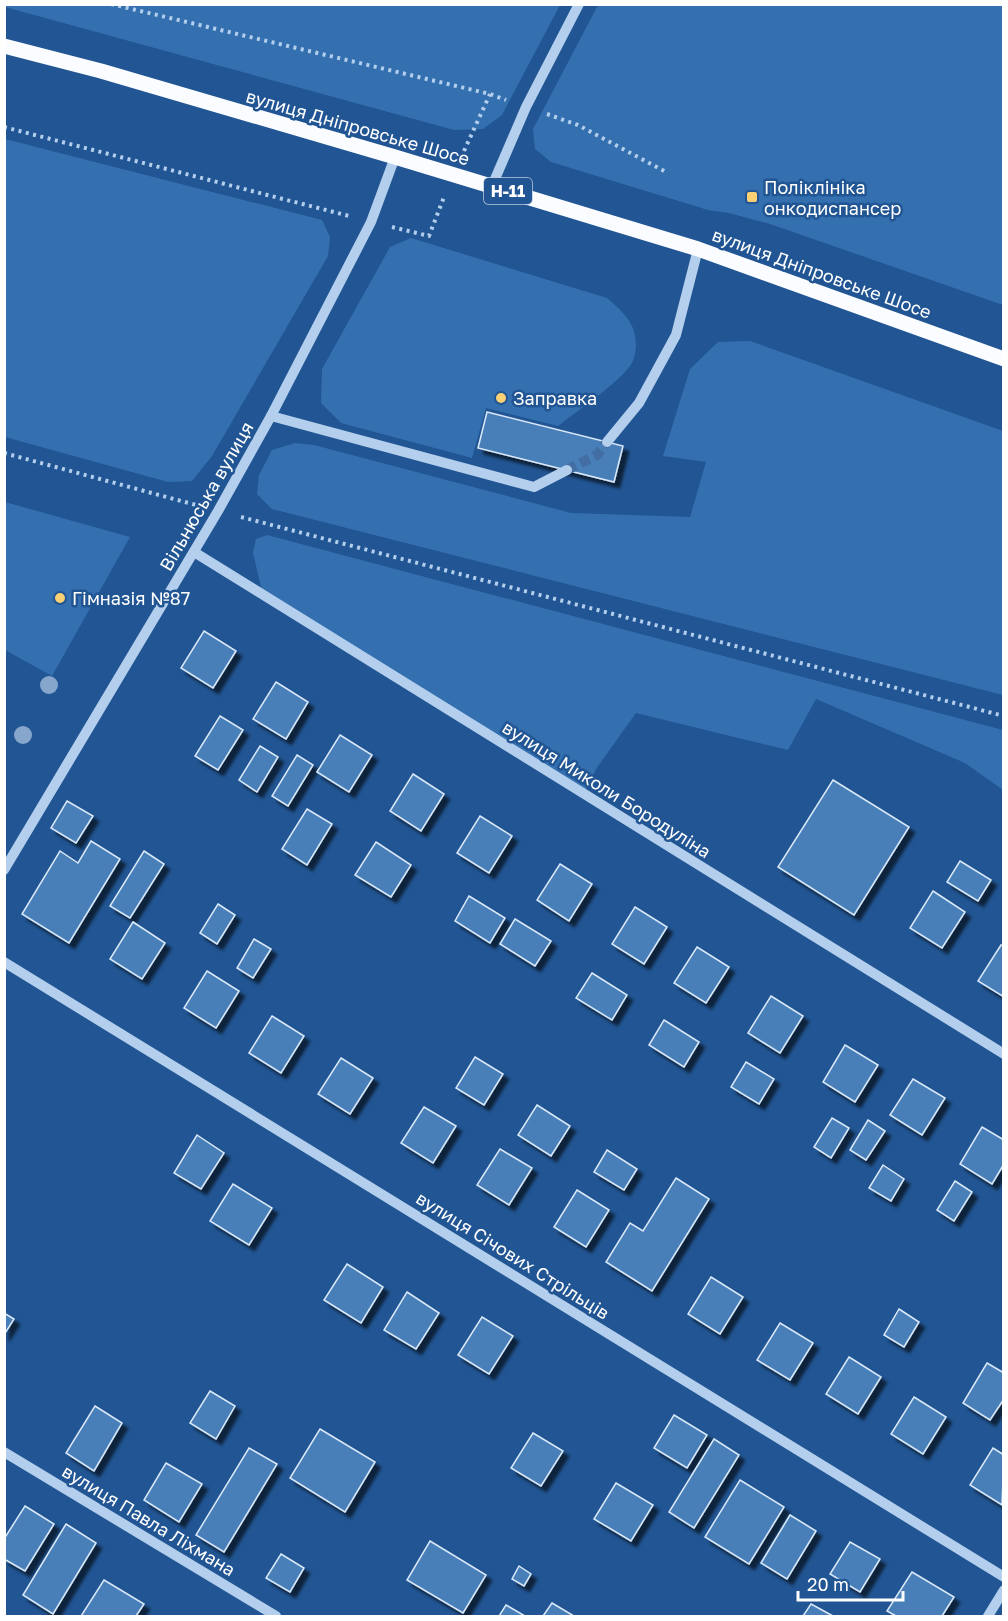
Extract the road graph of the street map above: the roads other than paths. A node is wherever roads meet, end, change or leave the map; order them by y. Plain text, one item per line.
1 (579, 4) edge
2 (4, 46) edge
3 (395, 158) junction
4 (492, 186) junction
5 (698, 249) junction
6 (1004, 358) edge
7 (271, 416) junction
8 (607, 442) tunnel mouth
9 (567, 470) tunnel mouth
10 (194, 552) junction
11 (4, 870) edge
12 (4, 962) edge
13 (1004, 1054) edge
14 (4, 1452) edge
15 (1004, 1577) edge
16 (1004, 1590) edge
17 (276, 1617) edge
18 (988, 1617) edge

1 - 4 street
2 - 3 main road, вулиця Дніпровське Шосе / Н-11
3 - 4 main road, вулиця Дніпровське Шосе / Н-11
3 - 7 street, Вільнюська вулиця
4 - 5 main road, вулиця Дніпровське Шосе / Н-11
5 - 6 main road, вулиця Дніпровське Шосе / Н-11
5 - 8 street
7 - 9 street
7 - 10 street, Вільнюська вулиця
10 - 11 street, Вільнюська вулиця
10 - 13 street, вулиця Миколи Бородуліна
12 - 15 street, вулиця Січових Стрільців
14 - 17 street, вулиця Павла Ліхмана
16 - 18 street

